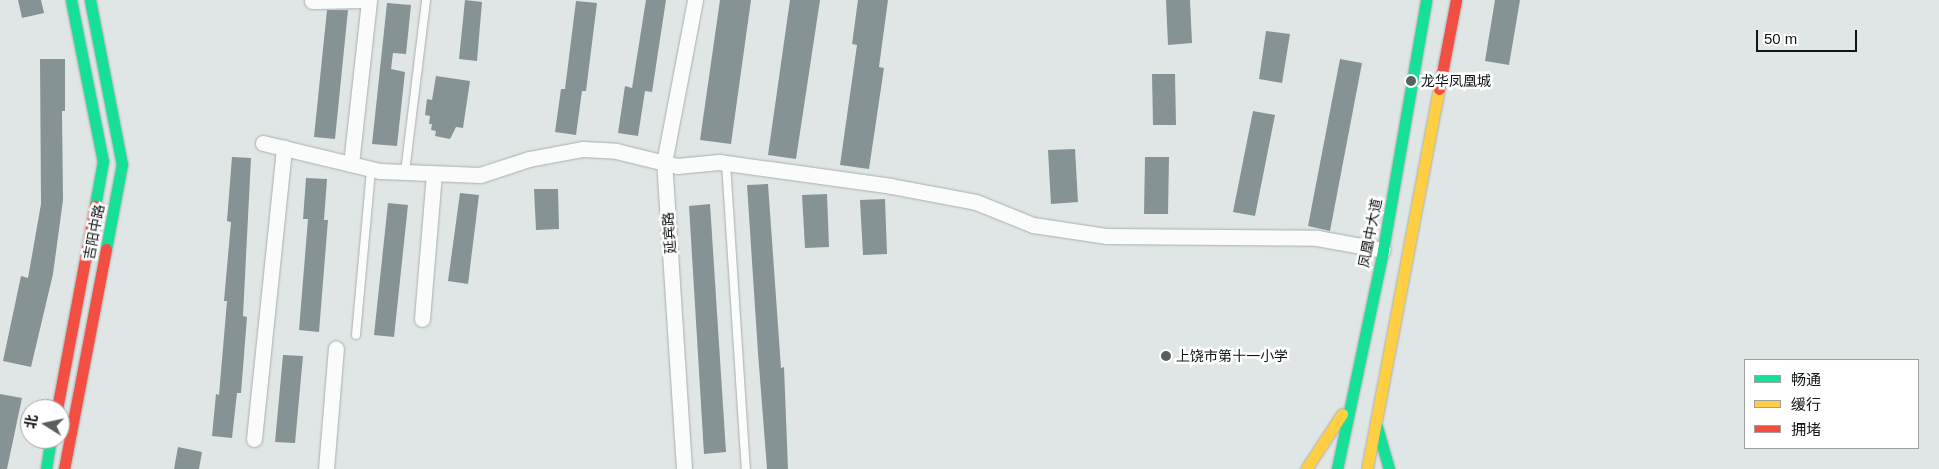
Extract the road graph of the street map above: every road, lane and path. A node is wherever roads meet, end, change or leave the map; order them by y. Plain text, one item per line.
1 (71, 0) edge
2 (90, 0) edge
3 (368, 0) edge
4 (426, 0) edge
5 (695, 0) edge
6 (1426, 0) edge
7 (1456, 0) edge
8 (312, 1) edge
9 (263, 142) dead end
10 (284, 148) junction
11 (664, 163) junction
12 (726, 163) junction
13 (351, 164) junction
14 (371, 169) junction
15 (405, 172) junction
16 (434, 173) junction
17 (1384, 250) junction
18 (422, 319) dead end
19 (356, 334) dead end
20 (336, 348) dead end
21 (59, 399) edge
22 (1348, 406) junction
23 (1376, 418) junction
24 (254, 439) dead end
25 (49, 449) edge
26 (46, 469) edge
27 (64, 469) edge
28 (326, 469) edge
29 (684, 469) edge
30 (746, 469) edge
31 (1306, 469) edge
32 (1336, 469) edge
33 (1367, 469) edge
34 (1389, 469) edge

1 - 21 main road, 吉阳中路
2 - 27 main road, 吉阳中路
3 - 8 street
3 - 13 street
4 - 15 lane
5 - 11 street, 延宾路
6 - 17 main road, 凤凰中大道
7 - 23 main road
9 - 10 street
10 - 13 street
10 - 24 street
11 - 12 street
11 - 16 street
11 - 29 street, 延宾路
12 - 17 street
12 - 30 lane
13 - 14 street
14 - 15 street
14 - 19 lane
15 - 16 street
16 - 18 street
17 - 22 main road, 凤凰中大道
20 - 28 street
22 - 31 main road
22 - 32 main road, 凤凰中大道
23 - 33 main road
23 - 34 main road
25 - 26 main road

